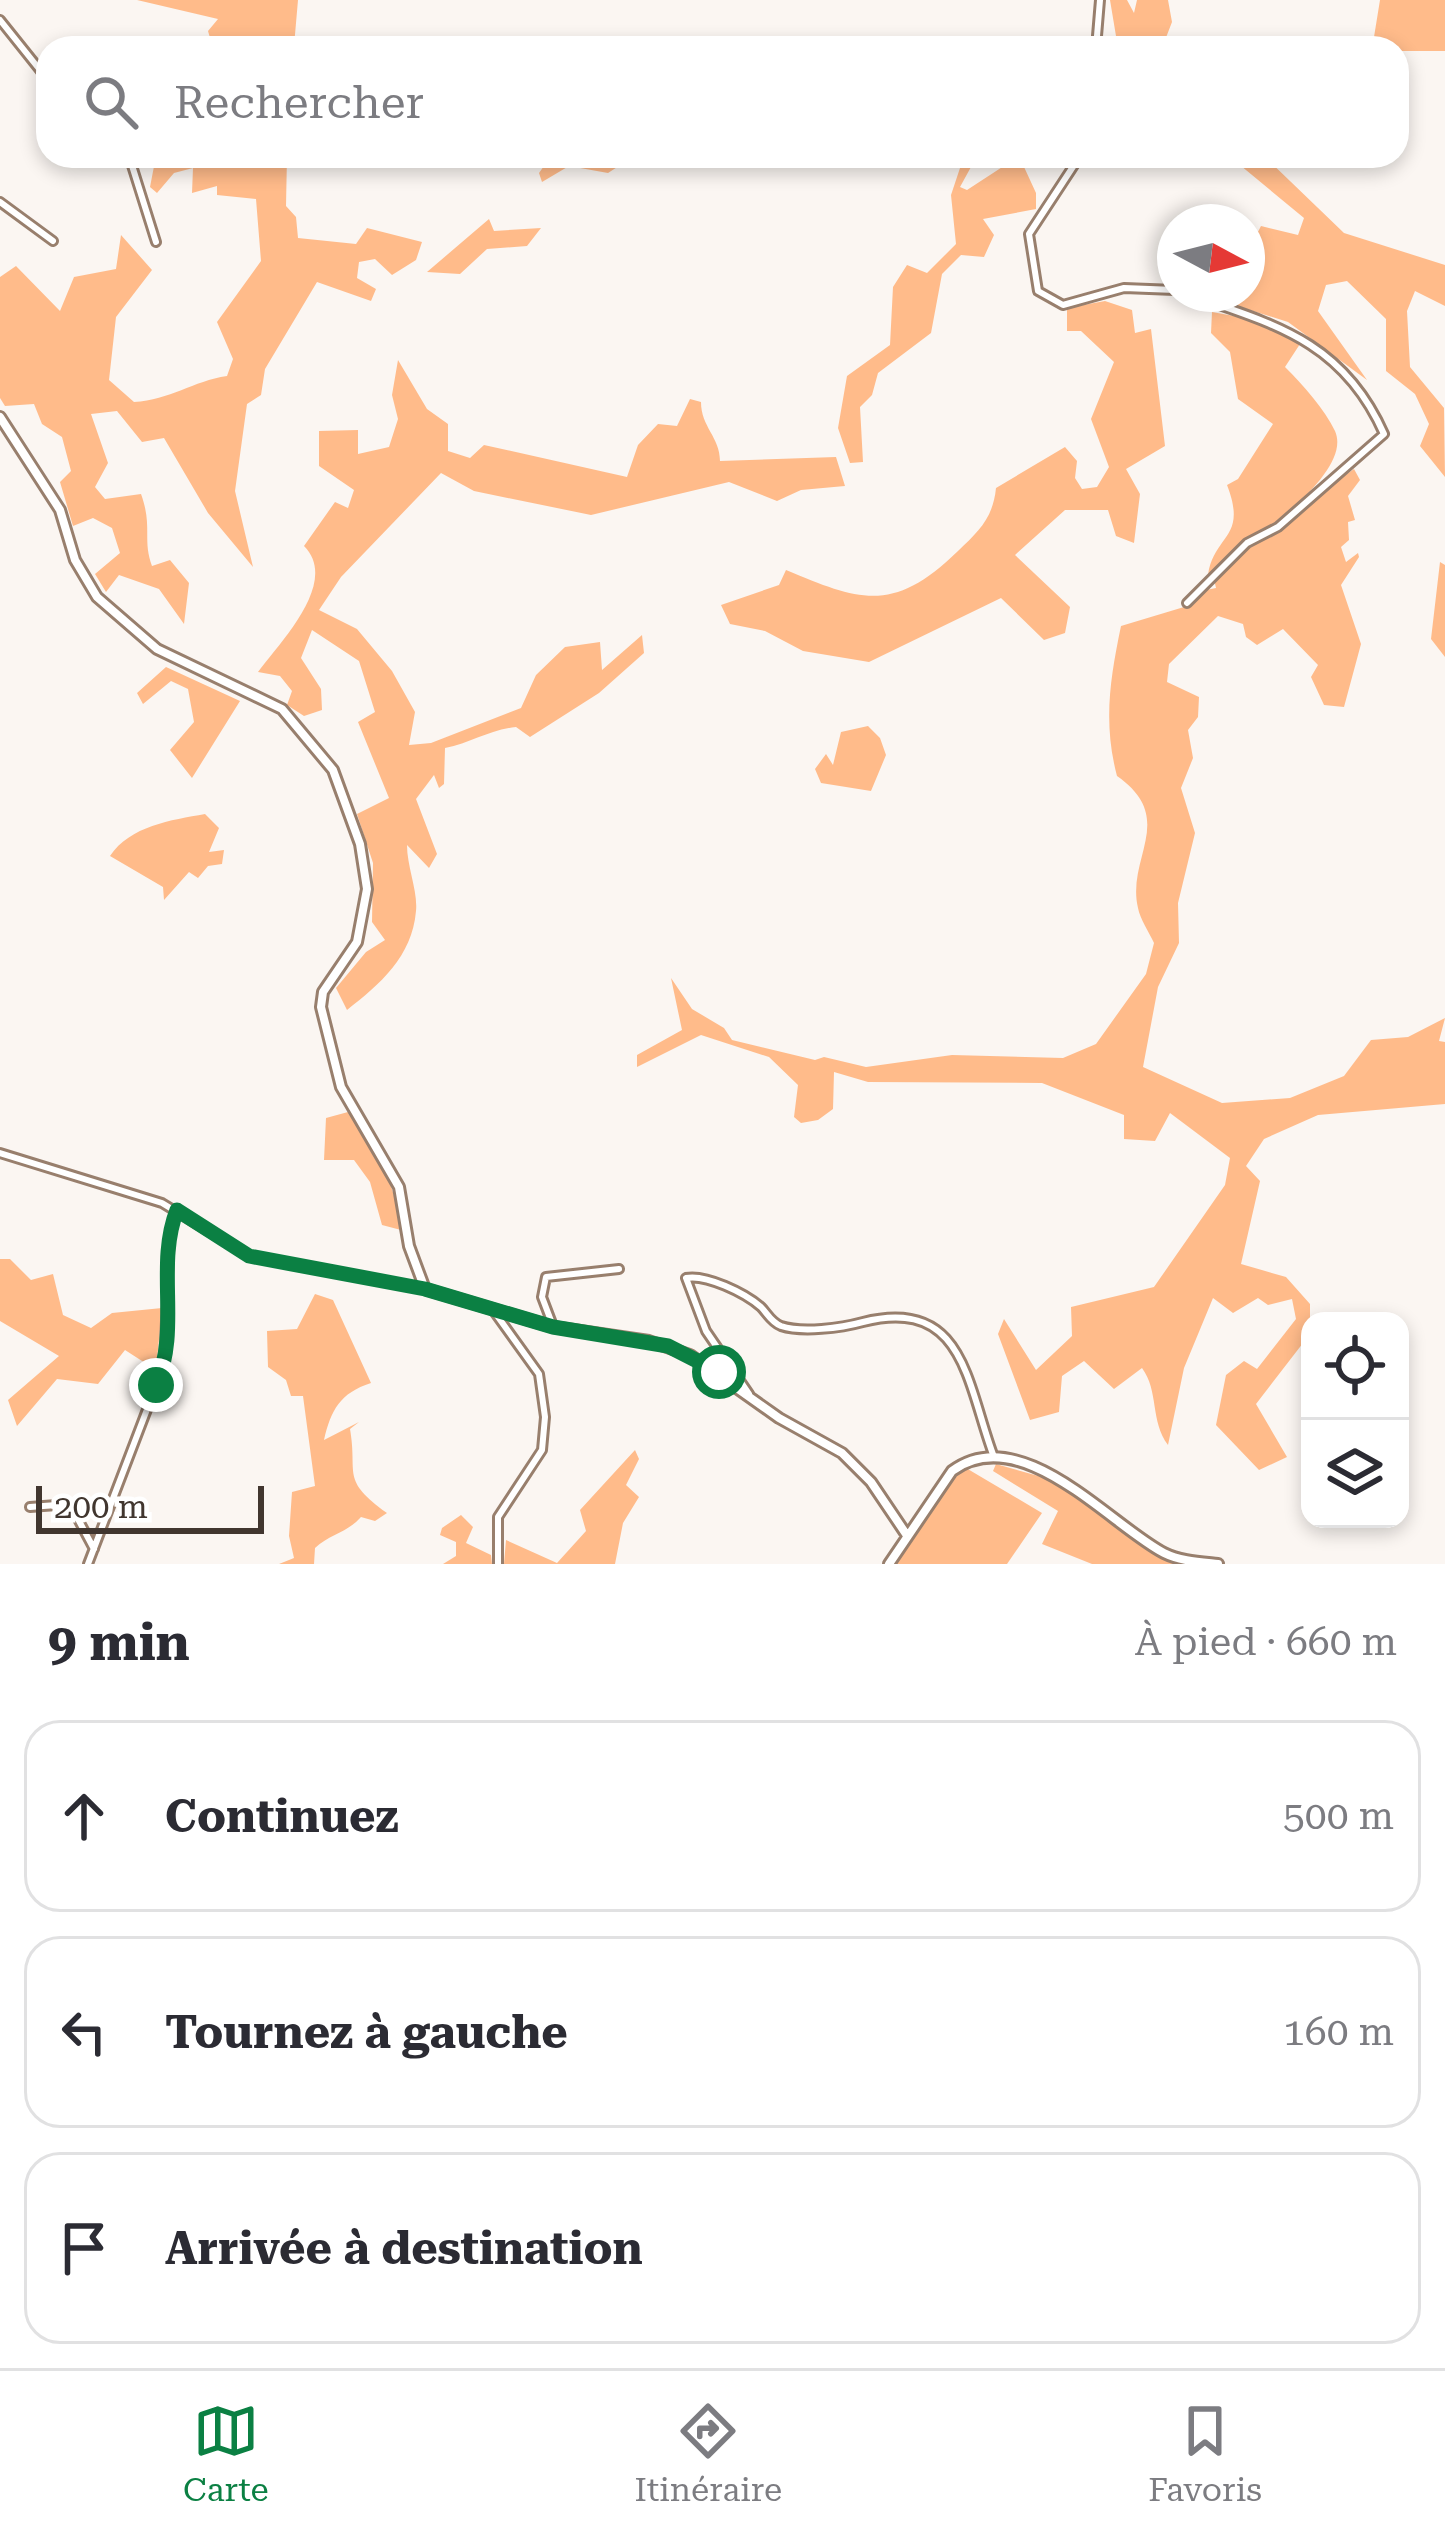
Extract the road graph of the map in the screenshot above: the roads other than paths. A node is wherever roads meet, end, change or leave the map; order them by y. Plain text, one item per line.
1 (1100, 0) edge
2 (0, 20) edge
3 (1097, 36) edge
4 (36, 65) edge
5 (133, 168) edge
6 (1073, 168) edge
7 (0, 202) edge
8 (53, 241) dead end
9 (156, 242) dead end
10 (1157, 289) edge
11 (1244, 312) edge
12 (0, 417) edge
13 (1187, 603) dead end
14 (0, 1153) edge
15 (177, 1210) junction
16 (619, 1268) dead end
17 (425, 1289) junction
18 (493, 1310) junction
19 (553, 1327) junction
20 (749, 1394) junction
21 (995, 1461) junction
22 (30, 1508) dead end
23 (906, 1534) junction
24 (94, 1549) junction
25 (88, 1564) edge
26 (498, 1564) edge
27 (889, 1564) edge
28 (1218, 1564) edge

1 - 3 street
2 - 4 street
5 - 9 street
6 - 10 street
7 - 8 street
11 - 13 street
12 - 17 street
14 - 15 street
15 - 17 street
15 - 24 street
16 - 19 street
17 - 18 street
18 - 19 street
18 - 26 street
19 - 20 street
20 - 21 street
20 - 23 street
21 - 23 street
21 - 28 street
22 - 24 street
23 - 27 street
24 - 25 street

